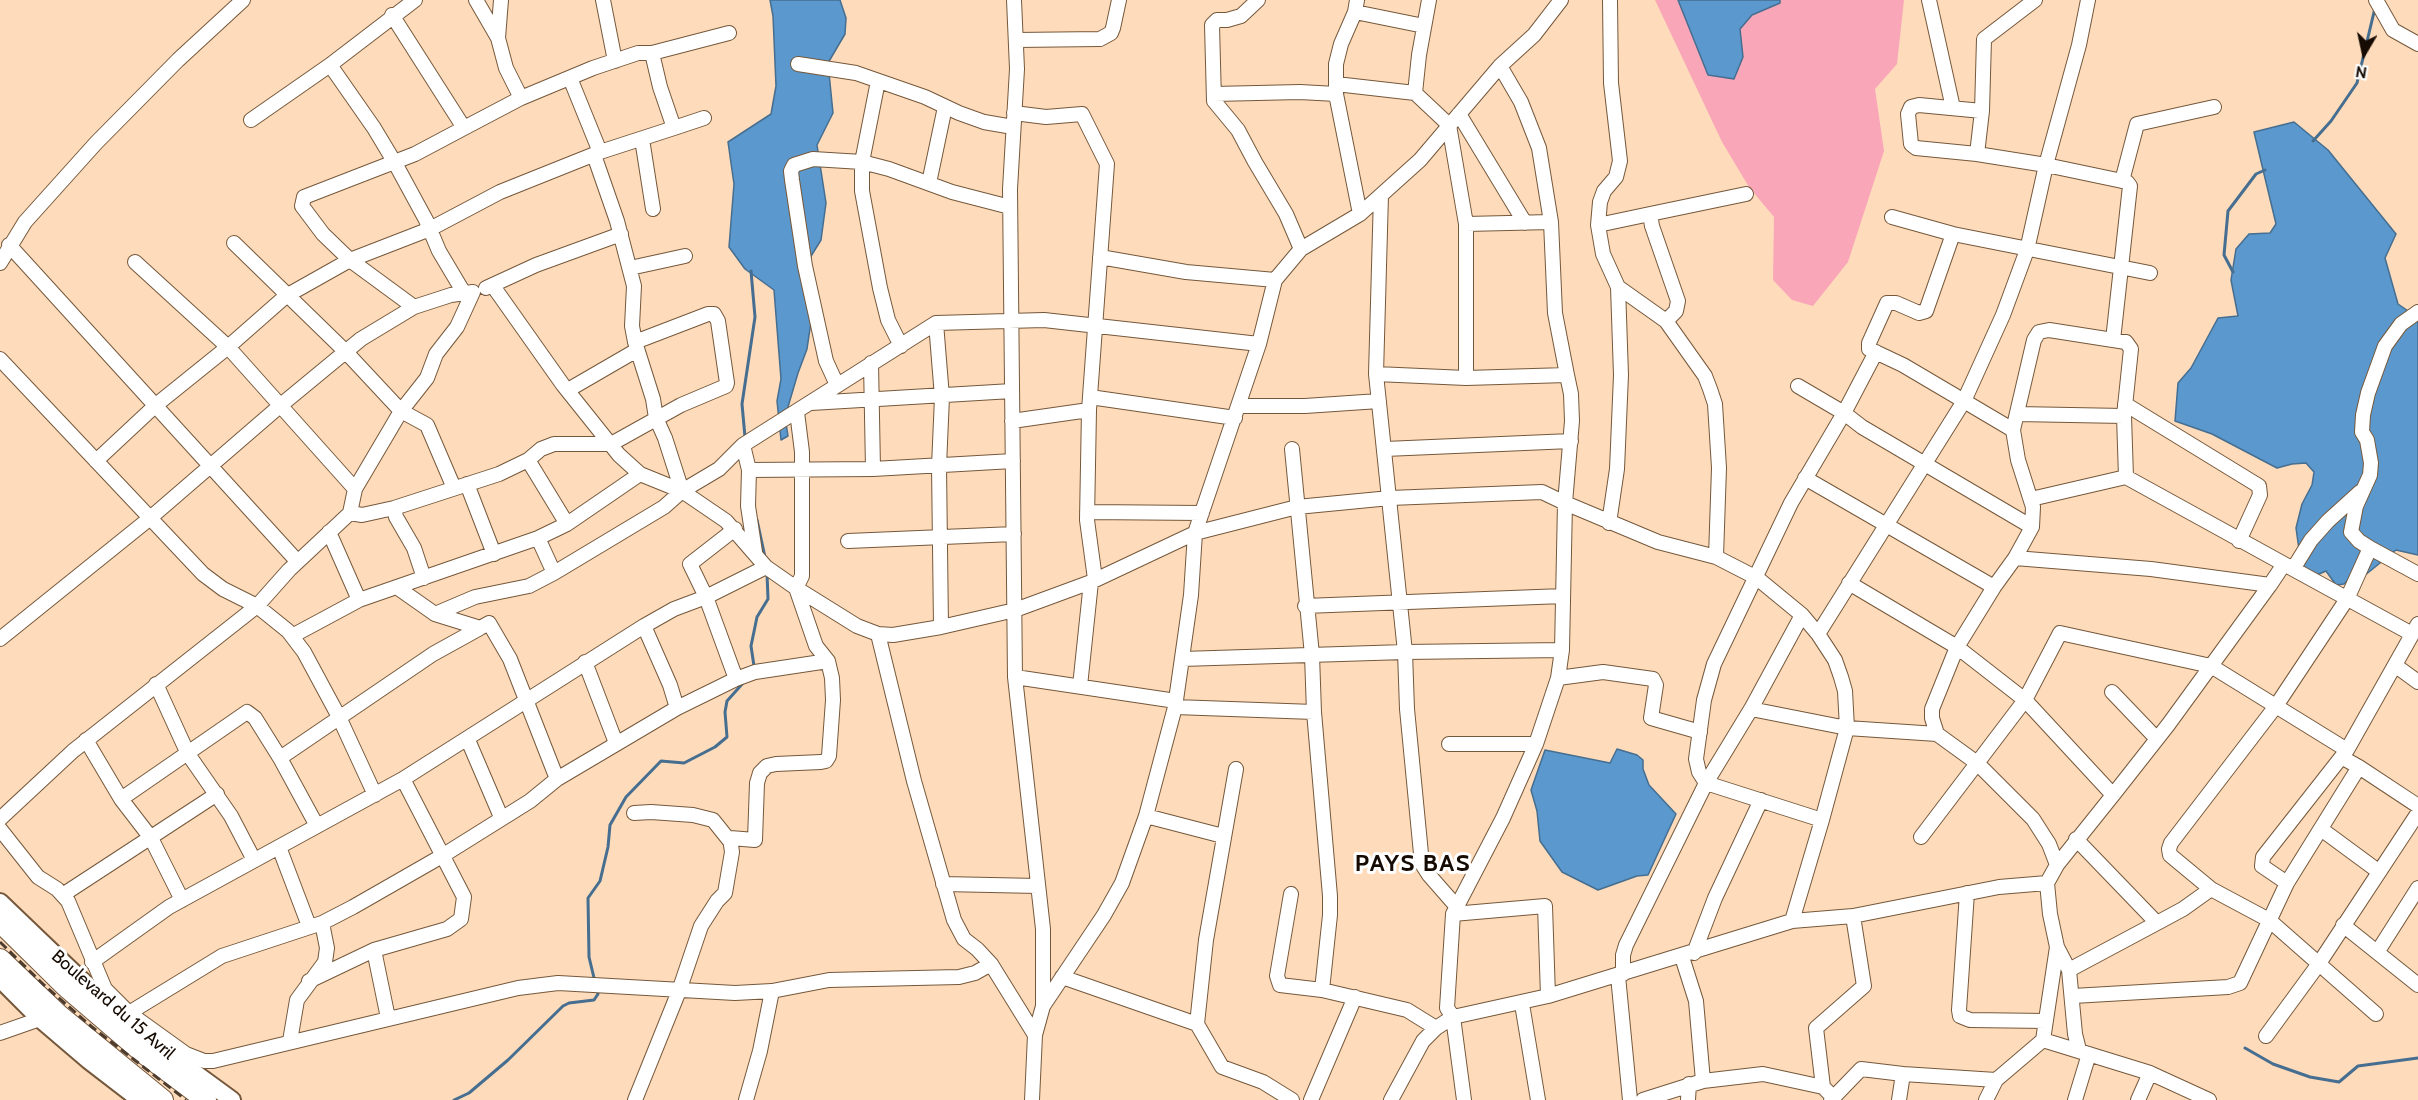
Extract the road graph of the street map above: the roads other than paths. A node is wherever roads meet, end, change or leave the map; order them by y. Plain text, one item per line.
1 (243, 0) edge
2 (415, 0) edge
3 (476, 0) edge
4 (501, 0) edge
5 (603, 0) edge
6 (1014, 0) edge
7 (1119, 0) edge
8 (1258, 0) edge
9 (1429, 0) edge
10 (1561, 0) edge
11 (1610, 0) edge
12 (1929, 0) edge
13 (2035, 0) edge
14 (2088, 0) edge
15 (2376, 0) edge
16 (1356, 6) edge
17 (392, 15) junction
18 (1424, 26) junction
19 (729, 33) dead end
20 (498, 38) junction
21 (1016, 40) junction
22 (2418, 44) edge
23 (652, 53) junction
24 (615, 61) junction
25 (798, 64) dead end
26 (330, 66) junction
27 (1500, 66) junction
28 (570, 78) junction
29 (878, 81) junction
30 (1336, 89) junction
31 (1415, 93) junction
32 (1214, 94) junction
33 (521, 98) junction
34 (945, 107) junction
35 (2214, 107) dead end
36 (1953, 108) junction
37 (1982, 111) junction
38 (1460, 114) junction
39 (704, 118) dead end
40 (251, 120) dead end
41 (1014, 120) junction
42 (1449, 125) junction
43 (464, 128) junction
44 (674, 128) junction
45 (642, 139) junction
46 (597, 154) junction
47 (1977, 154) junction
48 (862, 162) junction
49 (395, 163) junction
50 (2046, 165) junction
51 (2122, 182) junction
52 (929, 183) junction
53 (1746, 194) dead end
54 (1381, 195) junction
55 (1010, 207) junction
56 (652, 209) dead end
57 (1360, 214) junction
58 (1650, 214) junction
59 (1892, 217) dead end
60 (1551, 222) junction
61 (1525, 223) junction
62 (1466, 224) junction
63 (1598, 225) junction
64 (430, 229) junction
65 (621, 234) junction
66 (1953, 234) junction
67 (234, 243) dead end
68 (9, 245) junction
69 (1301, 249) junction
70 (2027, 250) junction
71 (685, 256) dead end
72 (1100, 257) junction
73 (350, 260) junction
74 (0, 262) edge
75 (135, 262) dead end
76 (630, 268) junction
77 (2121, 268) junction
78 (2150, 273) dead end
79 (1275, 280) junction
80 (493, 286) junction
81 (1618, 286) junction
82 (469, 292) junction
83 (286, 296) junction
84 (414, 307) junction
85 (2418, 312) edge
86 (1012, 320) junction
87 (1666, 321) junction
88 (936, 323) junction
89 (1094, 326) junction
90 (2113, 340) junction
91 (1260, 344) junction
92 (636, 346) junction
93 (901, 346) junction
94 (228, 347) junction
95 (345, 351) junction
96 (1876, 352) junction
97 (0, 359) edge
98 (871, 363) junction
99 (1376, 374) junction
100 (1567, 375) junction
101 (1466, 378) junction
102 (837, 384) junction
103 (1798, 386) dead end
104 (568, 390) junction
105 (1012, 391) junction
106 (942, 397) junction
107 (873, 400) junction
108 (1379, 401) junction
109 (1964, 401) junction
110 (810, 403) junction
111 (1090, 404) junction
112 (156, 405) junction
113 (281, 405) junction
114 (2125, 410) junction
115 (401, 411) junction
116 (797, 411) junction
117 (1237, 412) junction
118 (1844, 413) junction
119 (2017, 414) junction
120 (656, 418) junction
121 (1012, 421) junction
122 (2013, 430) junction
123 (1571, 441) junction
124 (611, 444) junction
125 (743, 445) junction
126 (1292, 449) dead end
127 (1384, 449) junction
128 (528, 460) junction
129 (96, 461) junction
130 (1013, 461) junction
131 (1924, 464) junction
132 (210, 466) junction
133 (939, 466) junction
134 (802, 469) junction
135 (873, 469) junction
136 (749, 470) junction
137 (640, 474) junction
138 (2126, 477) junction
139 (1805, 478) junction
140 (460, 486) junction
141 (355, 489) junction
142 (2364, 489) junction
143 (682, 491) junction
144 (1390, 498) junction
145 (2031, 499) junction
146 (1565, 503) junction
147 (1297, 507) junction
148 (394, 508) junction
149 (1087, 512) junction
150 (350, 513) junction
151 (1202, 513) junction
152 (149, 519) junction
153 (1609, 523) junction
154 (567, 524) junction
155 (1886, 526) junction
156 (2032, 527) junction
157 (735, 530) junction
158 (329, 532) junction
159 (1195, 533) junction
160 (1014, 534) junction
161 (538, 538) junction
162 (940, 538) junction
163 (848, 541) dead end
164 (2239, 541) junction
165 (2370, 548) junction
166 (494, 554) junction
167 (755, 554) junction
168 (1716, 557) junction
169 (2015, 558) junction
170 (297, 561) junction
171 (2288, 566) junction
172 (766, 567) junction
173 (554, 573) junction
174 (2418, 574) edge
175 (424, 578) junction
176 (1757, 578) junction
177 (1093, 580) junction
178 (1849, 583) junction
179 (2270, 585) junction
180 (1994, 587) junction
181 (398, 588) junction
182 (796, 588) junction
183 (1563, 596) junction
184 (706, 597) junction
185 (2347, 599) junction
186 (359, 600) junction
187 (1400, 601) junction
188 (257, 606) junction
189 (1305, 606) junction
190 (1015, 610) junction
191 (435, 614) junction
192 (1802, 615) junction
193 (644, 626) junction
194 (940, 627) junction
195 (480, 628) junction
196 (2415, 629) edge
197 (878, 634) junction
198 (1818, 634) junction
199 (292, 636) junction
200 (0, 639) edge
201 (1957, 647) junction
202 (1563, 650) junction
203 (1405, 652) junction
204 (1312, 655) junction
205 (1182, 658) junction
206 (828, 661) junction
207 (585, 662) junction
208 (2211, 666) junction
209 (2396, 666) junction
210 (1015, 677) junction
211 (1558, 678) junction
212 (736, 679) junction
213 (2418, 682) edge
214 (156, 684) junction
215 (1080, 686) junction
216 (2112, 692) dead end
217 (2025, 700) junction
218 (527, 702) junction
219 (1175, 704) junction
220 (2276, 706) junction
221 (677, 708) junction
222 (1751, 709) junction
223 (1314, 712) junction
224 (339, 717) junction
225 (1847, 728) junction
226 (1700, 732) junction
227 (1937, 734) junction
228 (2157, 739) junction
229 (86, 740) junction
230 (468, 740) junction
231 (616, 743) junction
232 (1449, 744) dead end
233 (1536, 744) junction
234 (188, 754) junction
235 (2345, 754) junction
236 (280, 758) junction
237 (1977, 763) junction
238 (2359, 767) junction
239 (1236, 769) dead end
240 (403, 779) junction
241 (557, 779) junction
242 (1706, 783) junction
243 (217, 794) junction
244 (375, 795) junction
245 (2113, 795) junction
246 (121, 799) junction
247 (1761, 800) junction
248 (2418, 806) edge
249 (634, 813) dead end
250 (2418, 813) edge
251 (1146, 816) junction
252 (501, 818) junction
253 (0, 819) edge
254 (1822, 820) junction
255 (317, 826) junction
256 (0, 829) edge
257 (2321, 829) junction
258 (1223, 836) junction
259 (1921, 837) dead end
260 (152, 838) junction
261 (2076, 839) junction
262 (729, 840) junction
263 (279, 847) junction
264 (442, 856) junction
265 (254, 860) junction
266 (2057, 865) junction
267 (2378, 871) junction
268 (2047, 883) junction
269 (943, 884) junction
270 (2287, 884) junction
271 (1038, 886) junction
272 (2418, 888) edge
273 (2211, 889) junction
274 (1966, 893) junction
275 (64, 894) junction
276 (1291, 894) dead end
277 (182, 900) junction
278 (0, 902) edge
279 (1455, 910) junction
280 (1853, 916) junction
281 (2269, 920) junction
282 (1792, 921) junction
283 (0, 922) edge
284 (2157, 923) junction
285 (316, 925) junction
286 (2343, 925) junction
287 (2057, 947) junction
288 (374, 950) junction
289 (2378, 951) junction
290 (1688, 955) junction
291 (0, 959) edge
292 (92, 962) junction
293 (991, 964) junction
294 (2318, 965) junction
295 (2069, 970) junction
296 (1620, 975) junction
297 (1062, 977) junction
298 (0, 979) edge
299 (309, 981) junction
300 (2418, 985) edge
301 (1322, 990) junction
302 (679, 991) junction
303 (772, 991) junction
304 (1548, 996) junction
305 (2073, 996) junction
306 (1355, 997) junction
307 (1522, 1004) junction
308 (1043, 1006) junction
309 (129, 1012) junction
310 (2376, 1014) dead end
311 (1453, 1017) junction
312 (388, 1018) junction
313 (40, 1019) junction
314 (2046, 1021) junction
315 (1197, 1024) junction
316 (1436, 1028) junction
317 (0, 1033) edge
318 (1035, 1035) junction
319 (2266, 1036) dead end
320 (2043, 1040) junction
321 (290, 1041) junction
322 (2084, 1052) junction
323 (2150, 1073) junction
324 (1903, 1074) junction
325 (1996, 1080) junction
326 (1696, 1082) junction
327 (1829, 1095) edge
328 (2185, 1095) edge
329 (140, 1100) edge
330 (163, 1100) edge
331 (206, 1100) edge
332 (232, 1100) edge
333 (635, 1100) edge
334 (746, 1100) edge
335 (1032, 1100) edge
336 (1292, 1100) edge
337 (1311, 1100) edge
338 (1390, 1100) edge
339 (1464, 1100) edge
340 (1538, 1100) edge
341 (1630, 1100) edge
342 (1642, 1100) edge
343 (1688, 1100) edge
344 (1899, 1100) edge
345 (1986, 1100) edge
346 (2075, 1100) edge
347 (2138, 1100) edge
348 (2209, 1100) edge

1 - 68 street
2 - 17 street
3 - 20 street
4 - 20 street
5 - 24 street
6 - 21 street
7 - 21 street
8 - 32 street
9 - 18 street
10 - 27 street
11 - 63 street
12 - 36 street
13 - 37 street
14 - 50 street
15 - 22 street
16 - 18 street
16 - 30 street
17 - 26 street
17 - 43 street
18 - 31 street
19 - 23 street
20 - 33 street
21 - 41 street
23 - 24 street
23 - 44 street
24 - 28 street
25 - 29 street
26 - 40 street
26 - 49 street
27 - 38 street
27 - 60 street
28 - 33 street
28 - 46 street
29 - 34 street
29 - 48 street
30 - 31 street
30 - 32 street
30 - 57 street
31 - 42 street
32 - 69 street
33 - 43 street
34 - 41 street
34 - 52 street
35 - 51 street
36 - 37 street
36 - 47 street
37 - 47 street
38 - 42 street
38 - 61 street
39 - 44 street
41 - 55 street
41 - 72 street
42 - 54 street
42 - 62 street
43 - 49 street
44 - 45 street
45 - 46 street
45 - 56 street
46 - 64 street
46 - 65 street
47 - 50 street
48 - 52 street
48 - 93 street
48 - 102 street
49 - 64 street
49 - 73 street
50 - 51 street
50 - 70 street
51 - 77 street
52 - 55 street
53 - 58 street
54 - 57 street
54 - 99 street
55 - 86 street
57 - 69 street
58 - 63 street
58 - 87 street
59 - 66 street
60 - 61 street
60 - 100 street
61 - 62 street
62 - 101 street
63 - 81 street
64 - 73 street
64 - 82 street
65 - 76 street
65 - 80 street
66 - 70 street
66 - 96 street
67 - 83 street
68 - 74 street
68 - 112 street
69 - 79 street
70 - 77 street
70 - 109 street
71 - 76 street
72 - 79 street
72 - 89 street
73 - 83 street
73 - 84 street
75 - 94 street
76 - 92 street
77 - 78 street
77 - 90 street
79 - 91 street
80 - 82 street
80 - 104 street
81 - 87 street
81 - 153 street
82 - 84 street
82 - 115 street
83 - 94 street
83 - 95 street
84 - 95 street
85 - 142 street
86 - 88 street
86 - 89 street
86 - 105 street
87 - 168 street
88 - 93 street
88 - 106 street
89 - 91 street
89 - 111 street
90 - 114 street
90 - 119 street
91 - 117 street
92 - 104 street
92 - 120 street
92 - 120 street
93 - 98 street
94 - 112 street
94 - 113 street
95 - 113 street
95 - 115 street
96 - 109 street
96 - 118 street
97 - 129 street
98 - 102 street
98 - 107 street
99 - 101 street
99 - 108 street
100 - 101 street
100 - 123 street
102 - 110 street
103 - 118 street
104 - 124 street
105 - 106 street
105 - 121 street
106 - 107 street
106 - 133 street
107 - 110 street
107 - 135 street
108 - 117 street
108 - 127 street
109 - 122 street
109 - 131 street
110 - 116 street
111 - 117 street
111 - 121 street
111 - 149 street
112 - 129 street
112 - 132 street
113 - 132 street
113 - 141 street
114 - 119 street
114 - 138 street
114 - 164 street
115 - 140 street
115 - 141 street
116 - 125 street
116 - 134 street
117 - 151 street
118 - 131 street
118 - 139 street
119 - 122 street
120 - 124 street
120 - 143 street
121 - 130 street
122 - 145 street
123 - 127 street
123 - 146 street
124 - 128 street
124 - 137 street
125 - 136 street
125 - 143 street
126 - 147 street
127 - 144 street
128 - 140 street
128 - 154 street
129 - 152 street
130 - 133 street
130 - 160 street
131 - 155 street
131 - 156 street
132 - 152 street
132 - 170 street
133 - 135 street
133 - 162 street
134 - 135 street
134 - 136 street
134 - 182 street
136 - 167 street
137 - 143 street
137 - 154 street
138 - 145 street
138 - 164 street
139 - 155 street
139 - 176 street
140 - 148 street
140 - 166 street
141 - 150 street
142 - 165 street
142 - 171 street
143 - 157 street
143 - 173 street
144 - 146 street
144 - 147 street
144 - 187 street
145 - 156 street
146 - 153 street
146 - 183 street
147 - 159 street
147 - 189 street
148 - 150 street
148 - 175 street
149 - 151 street
149 - 177 street
150 - 158 street
151 - 159 street
152 - 188 street
152 - 200 street
153 - 168 street
154 - 161 street
155 - 178 street
155 - 180 street
156 - 169 street
157 - 167 street
157 - 184 street
158 - 170 street
158 - 186 street
159 - 177 street
159 - 205 street
160 - 162 street
160 - 190 street
161 - 166 street
161 - 173 street
162 - 163 street
162 - 194 street
164 - 171 street
165 - 174 street
165 - 185 street
166 - 175 street
167 - 172 street
168 - 176 street
169 - 179 street
169 - 180 street
170 - 188 street
171 - 179 street
171 - 185 street
172 - 182 street
172 - 184 street
173 - 191 street
175 - 181 street
176 - 192 street
176 - 226 street
177 - 190 street
177 - 215 street
178 - 198 street
178 - 201 street
179 - 208 street
180 - 201 street
181 - 186 street
181 - 191 street
182 - 197 street
182 - 206 street
183 - 187 street
183 - 202 street
184 - 193 street
184 - 212 street
185 - 196 street
185 - 220 street
186 - 199 street
187 - 189 street
187 - 203 street
188 - 199 street
188 - 214 street
189 - 204 street
190 - 194 street
190 - 210 street
191 - 195 street
192 - 198 street
192 - 222 street
193 - 207 street
193 - 221 street
194 - 197 street
195 - 218 street
195 - 224 street
196 - 209 street
197 - 269 street
198 - 225 street
199 - 224 street
201 - 217 street
201 - 227 street
202 - 203 street
202 - 211 street
203 - 204 street
203 - 279 street
204 - 205 street
204 - 223 street
205 - 219 street
206 - 212 street
206 - 262 street
207 - 218 street
207 - 231 street
208 - 217 street
208 - 220 street
208 - 228 street
209 - 213 street
209 - 235 street
210 - 215 street
210 - 271 street
211 - 226 street
211 - 233 street
212 - 221 street
214 - 229 street
214 - 234 street
215 - 219 street
216 - 228 street
217 - 237 street
217 - 245 street
218 - 230 street
218 - 241 street
219 - 223 street
219 - 251 street
220 - 235 street
220 - 273 street
221 - 231 street
222 - 225 street
222 - 242 street
223 - 301 street
224 - 236 street
224 - 244 street
225 - 227 street
225 - 254 street
226 - 242 street
227 - 237 street
228 - 245 street
229 - 246 street
229 - 253 street
230 - 240 street
230 - 252 street
231 - 241 street
232 - 233 street
233 - 279 street
234 - 236 street
234 - 243 street
234 - 246 street
235 - 238 street
235 - 270 street
236 - 255 street
237 - 259 street
237 - 266 street
238 - 248 street
238 - 257 street
239 - 258 street
240 - 244 street
240 - 264 street
241 - 252 street
242 - 247 street
242 - 296 street
243 - 260 street
243 - 265 street
244 - 255 street
245 - 261 street
246 - 260 street
247 - 254 street
247 - 290 street
249 - 262 street
250 - 267 street
251 - 258 street
251 - 297 street
252 - 264 street
254 - 282 street
255 - 263 street
256 - 275 street
257 - 267 street
257 - 270 street
258 - 315 street
260 - 275 street
260 - 277 street
261 - 266 street
261 - 284 street
262 - 302 street
263 - 265 street
263 - 285 street
264 - 285 street
264 - 288 street
265 - 277 street
266 - 268 street
267 - 286 street
268 - 274 street
268 - 287 street
269 - 271 street
269 - 293 street
270 - 281 street
271 - 308 street
272 - 289 street
273 - 281 street
273 - 284 street
274 - 280 street
274 - 314 street
275 - 292 street
276 - 301 street
277 - 292 street
278 - 332 main road, Boulevard du 15 Avril
279 - 304 street
279 - 311 street
280 - 282 street
280 - 327 street
281 - 294 street
281 - 305 street
282 - 290 street
283 - 331 highway, Boulevard du 15 Avril
284 - 295 street
285 - 299 street
285 - 309 street
286 - 289 street
286 - 294 street
287 - 295 street
287 - 314 street
288 - 299 street
288 - 312 street
289 - 300 street
290 - 296 street
290 - 326 street
291 - 330 highway
292 - 309 street
293 - 303 street
293 - 318 street
294 - 310 street
294 - 319 street
295 - 305 street
296 - 304 street
296 - 341 street
297 - 308 street
297 - 315 street
298 - 313 main road
299 - 321 street
301 - 306 street
302 - 303 street
302 - 312 street
302 - 333 street
303 - 334 street
304 - 307 street
305 - 322 street
306 - 316 street
306 - 337 street
307 - 311 street
307 - 340 street
308 - 318 street
309 - 321 street
311 - 316 street
311 - 339 street
312 - 321 street
313 - 317 street
313 - 329 main road
314 - 320 street
315 - 336 street
316 - 338 street
318 - 335 street
320 - 322 street
320 - 325 street
322 - 323 street
322 - 346 street
323 - 328 street
323 - 347 street
324 - 325 street
324 - 327 street
324 - 344 street
325 - 345 street
326 - 327 street
326 - 342 street
326 - 343 street
328 - 348 street

